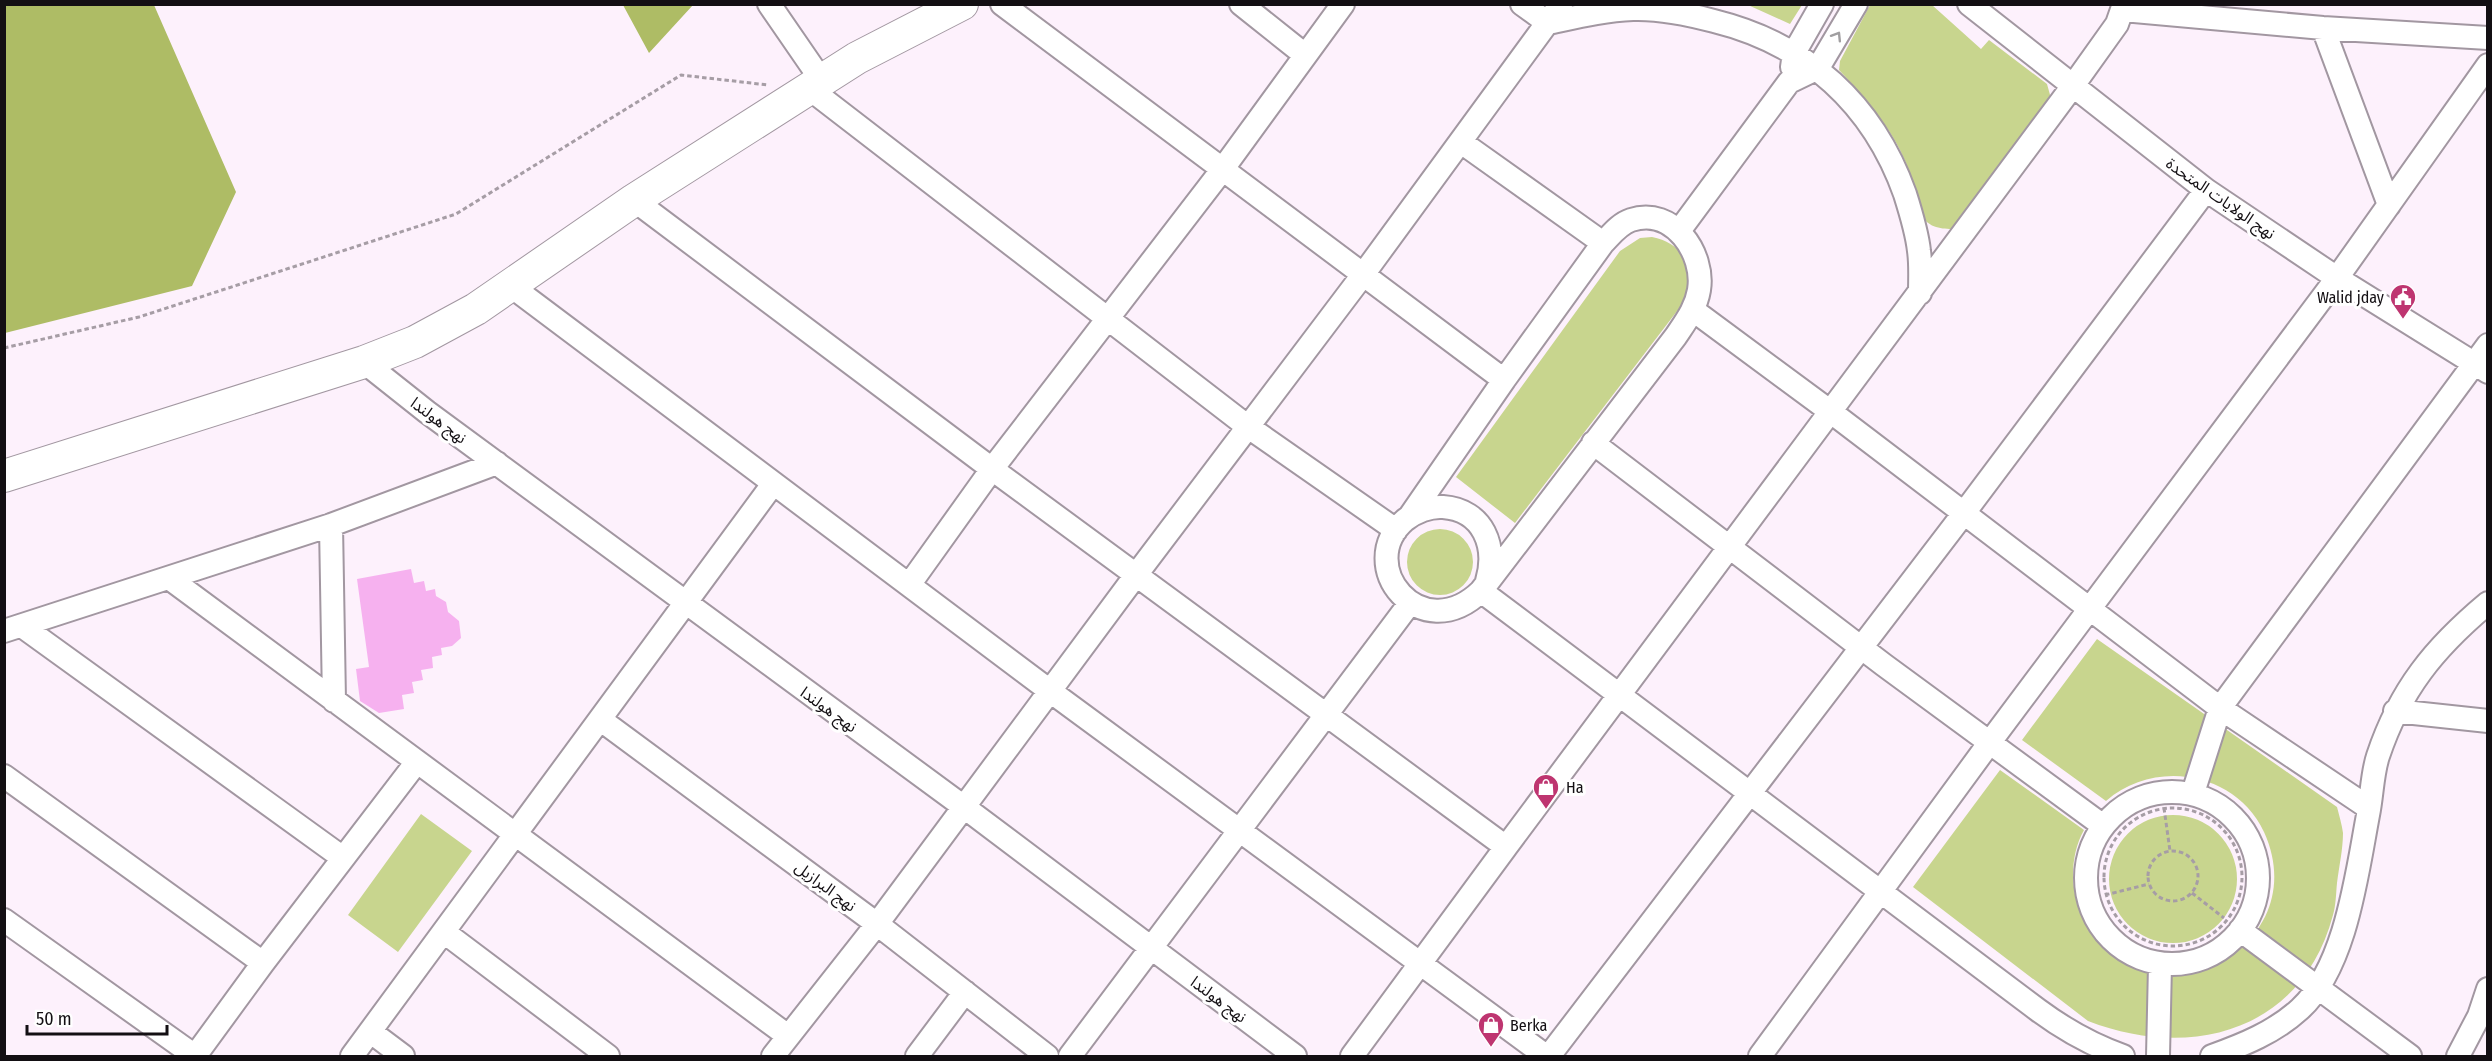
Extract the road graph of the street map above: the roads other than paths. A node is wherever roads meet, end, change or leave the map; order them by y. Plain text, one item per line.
1 (770, 4) edge
2 (962, 4) edge
3 (1002, 4) edge
4 (1241, 4) edge
5 (1342, 4) edge
6 (1522, 4) edge
7 (1561, 4) edge
8 (1822, 4) edge
9 (1856, 4) edge
10 (1969, 4) edge
11 (1611, 7) edge
12 (2124, 7) edge
13 (1548, 23) junction
14 (2323, 28) junction
15 (2487, 39) edge
16 (1794, 53) junction
17 (1305, 55) junction
18 (2487, 65) edge
19 (1818, 68) junction
20 (1789, 82) junction
21 (816, 85) junction
22 (2072, 87) junction
23 (1461, 142) junction
24 (1222, 170) junction
25 (2206, 190) junction
26 (634, 200) junction
27 (2389, 205) junction
28 (1679, 231) junction
29 (1603, 243) junction
30 (1362, 276) junction
31 (2337, 278) junction
32 (511, 286) junction
33 (1920, 292) junction
34 (1693, 310) junction
35 (1106, 319) junction
36 (2487, 345) edge
37 (364, 362) junction
38 (2480, 369) edge
39 (1504, 380) junction
40 (1831, 412) junction
41 (1247, 426) junction
42 (1593, 443) junction
43 (496, 463) junction
44 (992, 469) junction
45 (4, 476) edge
46 (773, 483) junction
47 (1964, 513) junction
48 (1403, 523) junction
49 (331, 525) junction
50 (1731, 548) junction
51 (1136, 575) junction
52 (168, 578) junction
53 (909, 585) junction
54 (1484, 586) junction
55 (1410, 603) junction
56 (2487, 603) edge
57 (686, 604) junction
58 (2089, 610) junction
59 (13, 628) edge
60 (1861, 647) junction
61 (1050, 692) junction
62 (1620, 696) junction
63 (334, 701) junction
64 (2220, 708) junction
65 (2395, 711) junction
66 (1327, 713) junction
67 (601, 720) junction
68 (2487, 721) edge
69 (1989, 742) junction
70 (416, 763) junction
71 (4, 776) edge
72 (2193, 793) junction
73 (1750, 794) junction
74 (964, 807) junction
75 (2369, 808) junction
76 (2102, 825) junction
77 (1240, 830) junction
78 (517, 834) junction
79 (1506, 847) junction
80 (343, 858) junction
81 (1880, 892) junction
82 (4, 920) edge
83 (877, 924) junction
84 (2234, 925) junction
85 (444, 932) junction
86 (1152, 948) junction
87 (263, 963) junction
88 (1419, 964) junction
89 (2160, 965) junction
90 (2316, 988) junction
91 (2487, 989) edge
92 (964, 992) junction
93 (371, 1032) junction
94 (788, 1036) junction
95 (195, 1056) edge
96 (352, 1056) edge
97 (403, 1056) edge
98 (608, 1056) edge
99 (773, 1056) edge
100 (917, 1056) edge
101 (1047, 1056) edge
102 (1070, 1056) edge
103 (1295, 1056) edge
104 (1352, 1056) edge
105 (1547, 1056) edge
106 (1760, 1056) edge
107 (2123, 1056) edge
108 (2158, 1056) edge
109 (2212, 1056) edge
110 (2410, 1056) edge
111 (2458, 1056) edge

1 - 21 street
2 - 21 street
3 - 24 street
4 - 17 street
5 - 17 street
6 - 13 street
7 - 13 street
8 - 16 street
19 -> 9 street
10 - 22 street, نهج الولايات المتحدة
11 - 13 street
11 - 16 street
12 - 14 street
12 - 22 street
13 - 23 street
14 - 15 street
14 - 27 street
16 - 19 street
16 - 20 street
17 - 24 street
18 - 27 street
19 - 20 street
19 - 33 street
20 - 28 street
21 - 26 street
21 - 35 street
22 - 25 street, نهج الولايات المتحدة
22 - 33 street
23 - 29 street
23 - 30 street
24 - 30 street
24 - 35 street
25 - 31 street, نهج الولايات المتحدة
25 - 47 street
26 - 32 street
26 - 44 street
27 - 31 street
28 - 29 street
28 - 34 street
29 - 39 street
30 - 39 street
30 - 41 street
31 - 38 street, نهج الولايات المتحدة
31 - 58 street
32 - 37 street
32 - 46 street
33 - 40 street
34 - 40 street
34 - 42 street
35 - 41 street
35 - 44 street
36 - 38 street
37 - 43 street, نهج هولندا
37 - 45 street
38 - 64 street
39 - 48 street
40 - 47 street
40 - 50 street
41 - 48 street
41 - 51 street
42 - 50 street
42 - 54 street
43 - 49 street
43 - 57 street, نهج هولندا
44 - 51 street
44 - 53 street
46 - 53 street
46 - 57 street
47 - 58 street
47 - 60 street
48 - 54 street
48 - 55 street
49 - 52 street
49 - 63 street
50 - 60 street
50 - 62 street
51 - 61 street
51 - 66 street
52 - 59 street
52 - 63 street
53 - 61 street
54 - 55 street
54 - 62 street
55 - 66 street
56 - 65 street
57 - 67 street
57 - 74 street, نهج هولندا
58 - 64 street
58 - 69 street
59 - 80 street
60 - 69 street
60 - 73 street
61 - 74 street
61 - 77 street
62 - 73 street
62 - 79 street
63 - 70 street
64 - 72 street
64 - 75 street
65 - 68 street
65 - 75 street
66 - 77 street
66 - 79 street
67 - 78 street
67 - 83 street, نهج البرازيل
69 - 76 street
69 - 81 street
70 - 78 street
70 - 80 street
71 - 87 street
72 - 76 street
72 - 84 street
73 - 81 street
73 - 105 street
74 - 83 street
74 - 86 street, نهج هولندا
75 - 90 street
76 - 89 street
77 - 86 street
77 - 88 street
78 - 85 street
78 - 94 street
79 - 88 street
80 - 87 street
81 - 106 street
81 - 107 street
82 - 95 street
83 - 92 street, نهج البرازيل
83 - 94 street
84 - 89 street
84 - 90 street
85 - 93 street
85 - 98 street
86 - 102 street
86 - 103 street, نهج هولندا
87 - 95 street
88 - 104 street
88 - 105 street
89 - 108 street
90 - 109 street
90 - 110 street
91 - 111 street
92 - 100 street
92 - 101 street, نهج البرازيل
93 - 96 street
93 - 97 street
94 - 99 street

